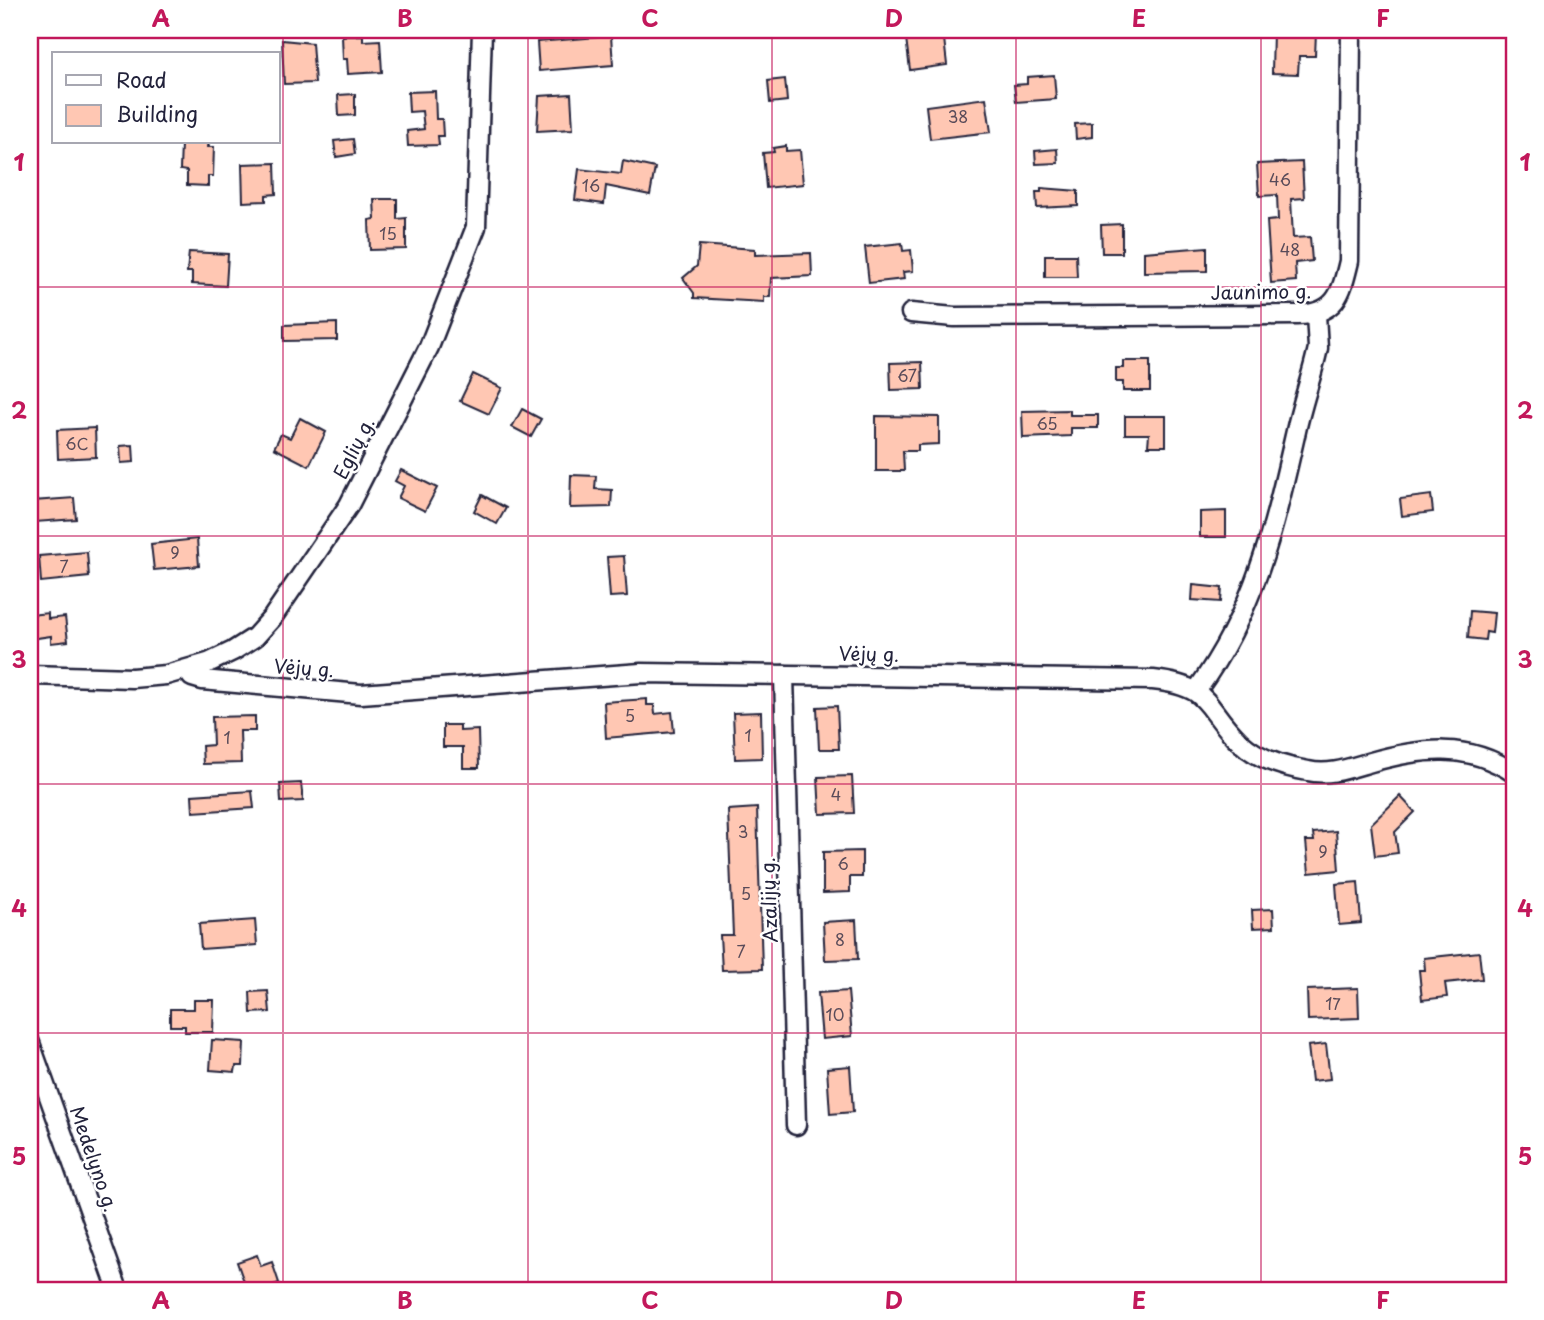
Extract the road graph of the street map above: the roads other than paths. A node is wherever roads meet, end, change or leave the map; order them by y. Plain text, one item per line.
1 (482, 30) edge
2 (1351, 30) edge
3 (911, 313) dead end
4 (1316, 314) junction
5 (187, 670) junction
6 (30, 675) edge
7 (784, 675) junction
8 (1197, 690) junction
9 (1514, 773) edge
10 (30, 1043) edge
11 (796, 1125) dead end
12 (118, 1290) edge

1 - 5 street, Eglių g.
2 - 4 street, Jaunimo g.
3 - 4 street, Jaunimo g.
4 - 8 street
5 - 6 street, Eglių g.
5 - 7 street, Vėjų g.
7 - 8 street, Vėjų g.
7 - 11 street, Azalijų g.
8 - 9 street
10 - 12 street, Medelyno g.

